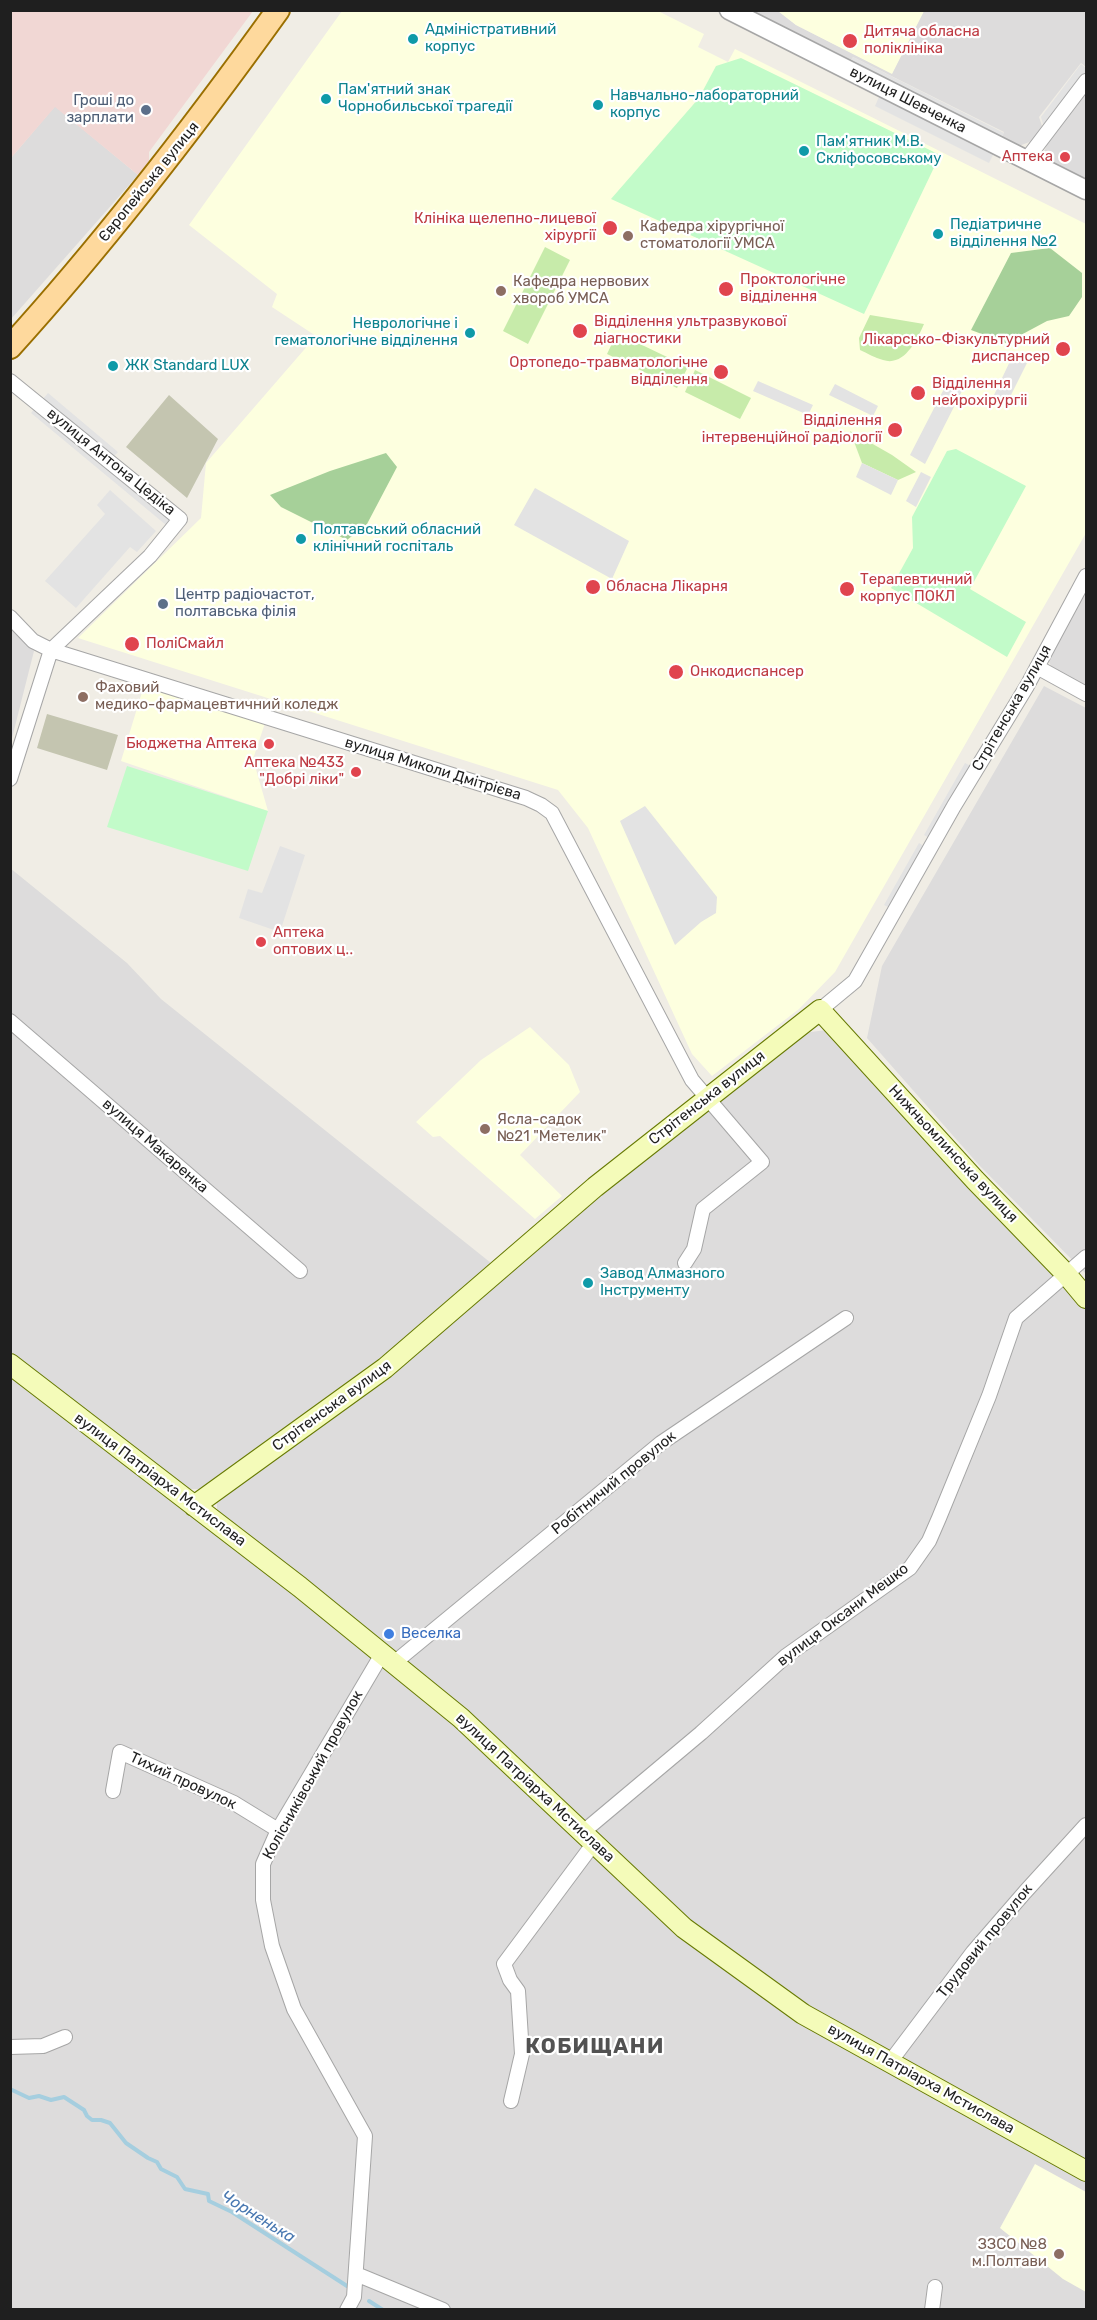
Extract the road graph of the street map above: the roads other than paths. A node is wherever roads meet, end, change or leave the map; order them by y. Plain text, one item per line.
1 (278, 10) edge
2 (729, 10) edge
3 (1086, 81) edge
4 (1026, 160) junction
5 (1086, 190) edge
6 (10, 347) edge
7 (10, 381) edge
8 (1086, 576) edge
9 (10, 618) edge
10 (51, 650) junction
11 (1037, 667) junction
12 (1086, 694) edge
13 (10, 778) edge
14 (820, 1010) junction
15 (10, 1021) edge
16 (707, 1098) junction
17 (1086, 1257) edge
18 (685, 1263) dead end
19 (300, 1270) dead end
20 (1066, 1274) junction
21 (1086, 1298) edge
22 (846, 1318) dead end
23 (10, 1364) edge
24 (195, 1506) junction
25 (388, 1658) junction
26 (113, 1791) dead end
27 (1086, 1826) edge
28 (278, 1830) junction
29 (589, 1838) junction
30 (65, 2037) dead end
31 (10, 2047) edge
32 (890, 2062) junction
33 (511, 2101) dead end
34 (1086, 2171) edge
35 (356, 2274) junction
36 (935, 2287) dead end
37 (347, 2310) edge
38 (443, 2310) edge
39 (932, 2310) edge

1 - 6 main road, Європейська вулиця
2 - 4 street, вулиця Шевченка
3 - 4 street
4 - 5 street, вулиця Шевченка
7 - 10 street, вулиця Антона Цедіка
8 - 11 street, Стрітенська вулиця
9 - 10 street, вулиця Миколи Дмітрієва
10 - 13 street
10 - 16 street, вулиця Миколи Дмітрієва
11 - 12 street
11 - 14 street, Стрітенська вулиця
14 - 16 main road, Стрітенська вулиця
14 - 20 main road, Нижньомлинська вулиця
15 - 19 street, вулиця Макаренка
16 - 18 street, вулиця Миколи Дмітрієва
16 - 24 main road, Стрітенська вулиця
17 - 20 street, вулиця Оксани Мешко
20 - 21 main road, Нижньомлинська вулиця
20 - 29 street, вулиця Оксани Мешко
22 - 25 street, Робітничий провулок
23 - 24 main road, вулиця Патріарха Мстислава
24 - 25 main road, вулиця Патріарха Мстислава
25 - 28 street, Колісниківський провулок
25 - 29 main road, вулиця Патріарха Мстислава
26 - 28 street, Тихий провулок
27 - 32 street, Трудовий провулок
28 - 35 street, Колісниківський провулок
29 - 32 main road, вулиця Патріарха Мстислава
29 - 33 street, вулиця Оксани Мешко
30 - 31 street
32 - 34 main road, вулиця Патріарха Мстислава
35 - 37 street, Колісниківський провулок
35 - 38 street
36 - 39 street

